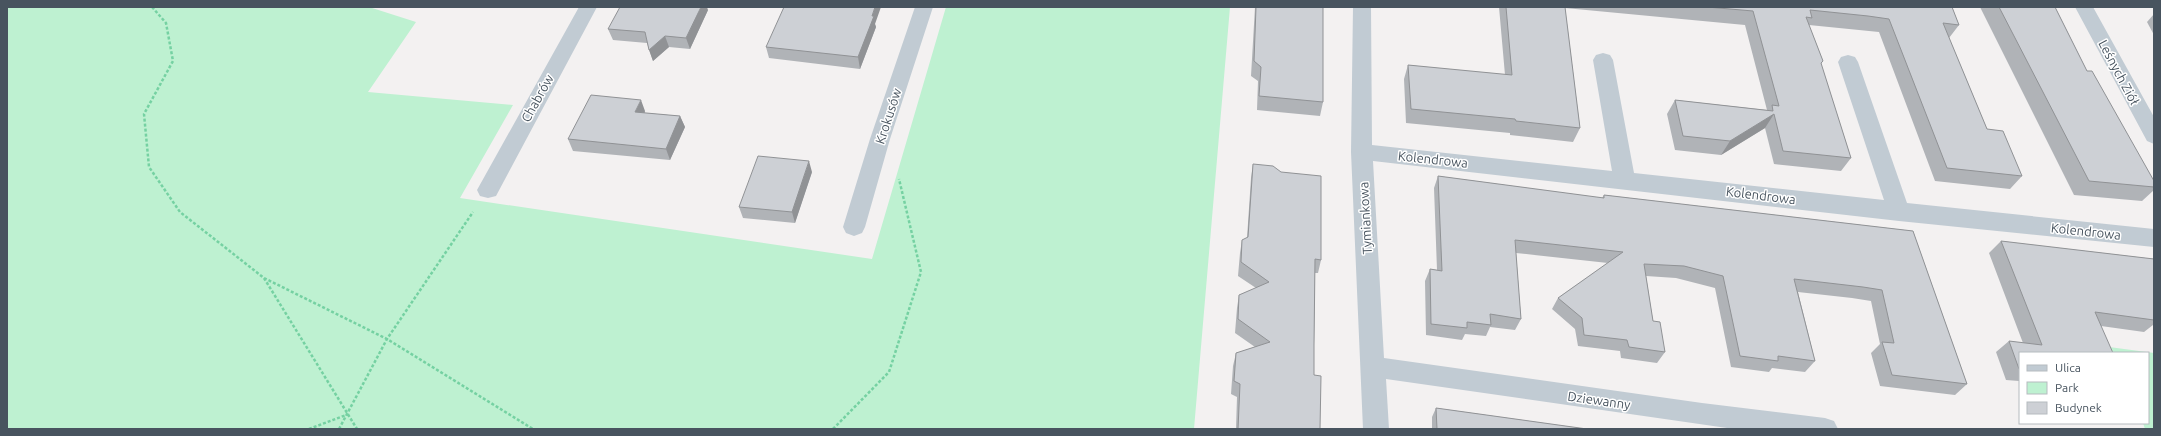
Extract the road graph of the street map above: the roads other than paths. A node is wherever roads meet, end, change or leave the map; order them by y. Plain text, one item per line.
1 (588, 7) edge
2 (924, 7) edge
3 (1362, 7) edge
4 (2084, 7) edge
5 (1602, 60) dead end
6 (1848, 62) dead end
7 (2154, 136) edge
8 (1362, 152) junction
9 (1624, 179) junction
10 (488, 190) road end
11 (1899, 212) junction
12 (854, 227) dead end
13 (2154, 238) edge
14 (1372, 367) junction
15 (1704, 422) edge
16 (1376, 429) edge
17 (1825, 429) edge

1 - 10 street, Chabrów
2 - 12 street, Krokusów
3 - 8 street, Tymiankowa
4 - 7 street, Leśnych Ziół
5 - 9 street
6 - 11 street
8 - 9 street, Kolendrowa
8 - 14 street, Tymiankowa
9 - 11 street, Kolendrowa
11 - 13 street, Kolendrowa
14 - 15 street, Dziewanny
14 - 16 street, Tymiankowa
15 - 17 street, Dziewanny

